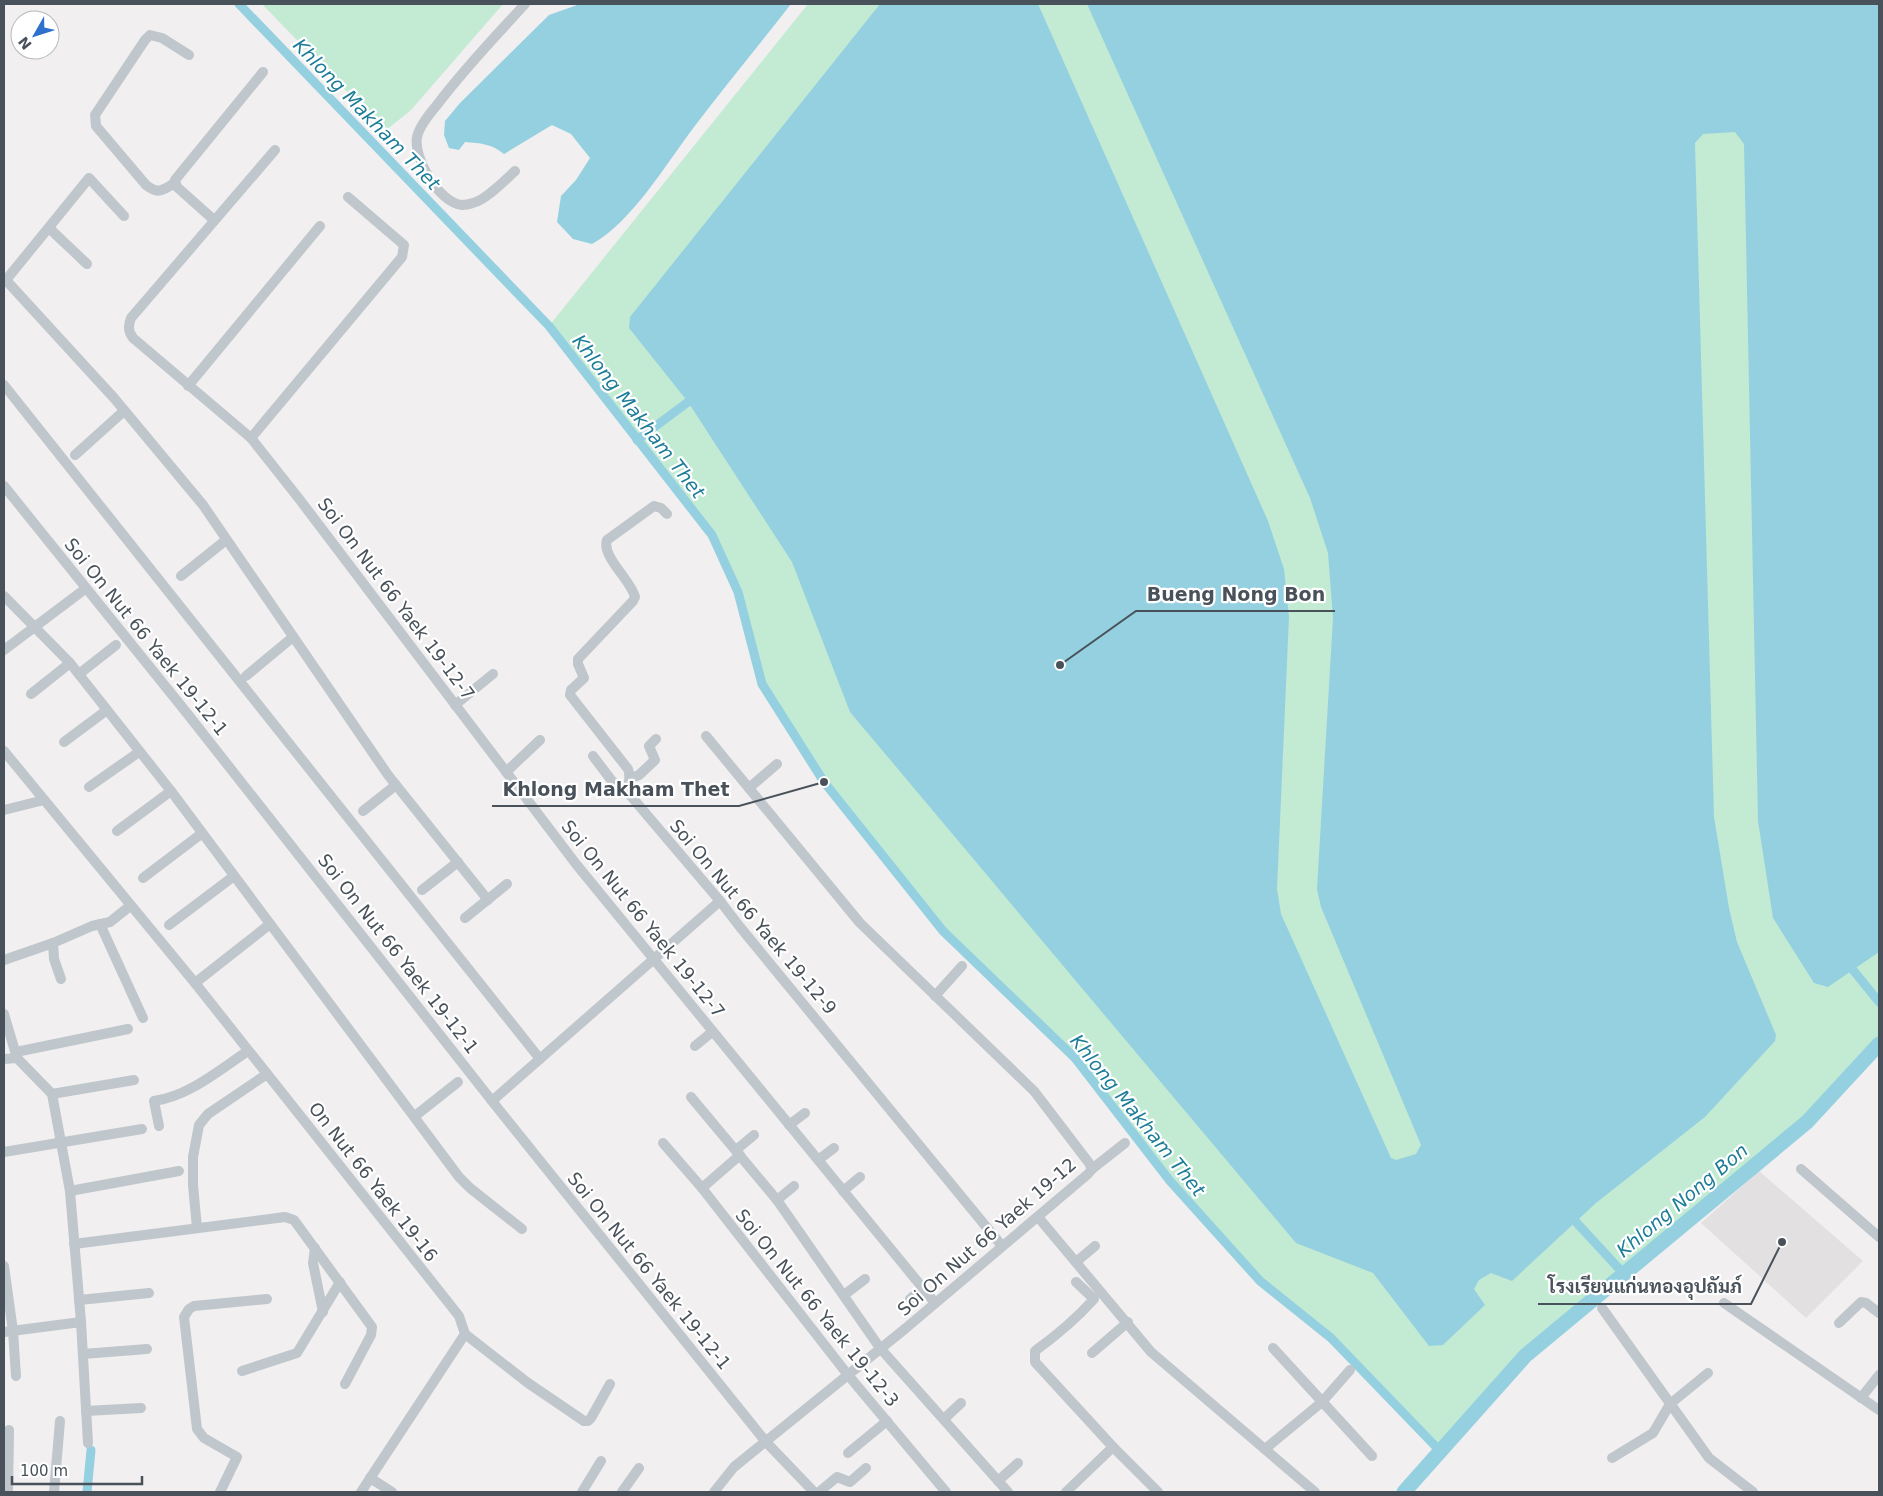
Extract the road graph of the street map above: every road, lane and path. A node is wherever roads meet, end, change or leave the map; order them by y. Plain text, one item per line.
1 (525, 4) edge
2 (189, 54) dead end
3 (263, 72) dead end
4 (275, 150) dead end
5 (515, 171) dead end
6 (175, 183) junction
7 (348, 197) dead end
8 (124, 216) dead end
9 (214, 220) junction
10 (320, 226) dead end
11 (49, 228) junction
12 (87, 264) dead end
13 (5, 279) edge
14 (4, 385) edge
15 (188, 386) junction
16 (124, 411) junction
17 (251, 438) junction
18 (75, 455) dead end
19 (4, 486) edge
20 (667, 514) dead end
21 (226, 540) junction
22 (180, 576) dead end
23 (85, 589) junction
24 (4, 596) edge
25 (34, 627) junction
26 (293, 637) junction
27 (116, 645) dead end
28 (4, 650) edge
29 (70, 663) junction
30 (79, 674) junction
31 (493, 674) dead end
32 (246, 676) dead end
33 (31, 694) dead end
34 (455, 705) junction
35 (107, 710) junction
36 (706, 736) dead end
37 (656, 739) dead end
38 (540, 740) dead end
39 (64, 742) dead end
40 (4, 751) edge
41 (139, 752) junction
42 (593, 756) dead end
43 (777, 764) dead end
44 (506, 772) junction
45 (631, 778) junction
46 (396, 785) junction
47 (89, 787) dead end
48 (749, 788) junction
49 (628, 789) junction
50 (171, 791) junction
51 (44, 800) junction
52 (4, 810) edge
53 (363, 811) dead end
54 (117, 831) dead end
55 (201, 834) junction
56 (458, 862) junction
57 (234, 876) junction
58 (143, 878) dead end
59 (507, 884) dead end
60 (422, 890) dead end
61 (488, 900) junction
62 (720, 901) junction
63 (130, 906) junction
64 (465, 918) dead end
65 (100, 924) junction
66 (270, 924) junction
67 (169, 925) dead end
68 (53, 943) junction
69 (4, 960) edge
70 (653, 960) junction
71 (962, 966) dead end
72 (61, 979) dead end
73 (195, 983) junction
74 (935, 996) junction
75 (4, 1014) edge
76 (143, 1018) dead end
77 (128, 1030) dead end
78 (712, 1032) junction
79 (695, 1046) dead end
80 (248, 1051) junction
81 (16, 1055) junction
82 (540, 1059) junction
83 (4, 1060) edge
84 (267, 1074) junction
85 (134, 1080) dead end
86 (458, 1082) dead end
87 (52, 1094) junction
88 (691, 1097) dead end
89 (492, 1101) junction
90 (805, 1113) dead end
91 (415, 1116) junction
92 (789, 1125) junction
93 (159, 1126) dead end
94 (142, 1129) dead end
95 (754, 1135) dead end
96 (62, 1142) junction
97 (1125, 1143) dead end
98 (663, 1144) dead end
99 (834, 1148) dead end
100 (4, 1152) edge
101 (738, 1152) junction
102 (818, 1160) junction
103 (1092, 1169) junction
104 (1801, 1169) dead end
105 (179, 1172) dead end
106 (860, 1177) dead end
107 (794, 1186) dead end
108 (702, 1188) junction
109 (70, 1191) junction
110 (843, 1191) junction
111 (777, 1200) junction
112 (1038, 1217) junction
113 (197, 1228) junction
114 (522, 1230) dead end
115 (1879, 1236) edge
116 (74, 1244) junction
117 (1002, 1246) junction
118 (1095, 1246) dead end
119 (315, 1248) junction
120 (1076, 1262) junction
121 (4, 1266) edge
122 (865, 1279) dead end
123 (340, 1282) junction
124 (1076, 1282) dead end
125 (923, 1288) junction
126 (149, 1293) dead end
127 (844, 1295) junction
128 (267, 1299) dead end
129 (910, 1299) dead end
130 (79, 1300) junction
131 (935, 1303) junction
132 (1724, 1303) dead end
133 (1602, 1308) dead end
134 (323, 1312) junction
135 (1879, 1313) edge
136 (81, 1322) junction
137 (1128, 1322) junction
138 (1839, 1323) dead end
139 (8, 1331) edge
140 (465, 1334) junction
141 (880, 1348) junction
142 (1273, 1348) dead end
143 (147, 1349) dead end
144 (1092, 1353) dead end
145 (83, 1354) junction
146 (1350, 1370) dead end
147 (242, 1371) dead end
148 (1708, 1373) dead end
149 (848, 1375) junction
150 (16, 1376) dead end
151 (1879, 1376) edge
152 (346, 1384) dead end
153 (610, 1384) dead end
154 (1861, 1398) junction
155 (1322, 1402) junction
156 (961, 1403) dead end
157 (1670, 1404) junction
158 (141, 1408) dead end
159 (1879, 1410) edge
160 (86, 1411) junction
161 (944, 1419) junction
162 (60, 1421) dead end
163 (886, 1421) junction
164 (9, 1430) dead end
165 (766, 1442) junction
166 (88, 1443) dead end
167 (1114, 1447) junction
168 (1265, 1449) junction
169 (848, 1453) dead end
170 (1372, 1456) dead end
171 (1612, 1458) dead end
172 (601, 1461) dead end
173 (1018, 1463) dead end
174 (640, 1468) dead end
175 (866, 1468) dead end
176 (370, 1478) junction
177 (998, 1481) junction
178 (8, 1492) edge
179 (54, 1492) edge
180 (220, 1492) edge
181 (361, 1492) edge
182 (392, 1492) edge
183 (582, 1492) edge
184 (622, 1492) edge
185 (714, 1492) edge
186 (814, 1492) edge
187 (818, 1492) edge
188 (946, 1492) edge
189 (1008, 1492) edge
190 (1066, 1492) edge
191 (1158, 1492) edge
192 (1315, 1492) edge
193 (1753, 1492) edge

1 - 5 street
2 - 6 street
3 - 6 street
4 - 9 street
6 - 9 street
7 - 17 street
8 - 11 street
9 - 15 street, Soi On Nut 66 Yaek 19-12-7
10 - 15 street
11 - 12 street
11 - 13 street
13 - 16 street
14 - 82 street
15 - 17 street, Soi On Nut 66 Yaek 19-12-7
16 - 18 street
16 - 21 street
17 - 34 street, Soi On Nut 66 Yaek 19-12-7
19 - 23 street, Soi On Nut 66 Yaek 19-12-1
20 - 45 street
21 - 22 street
21 - 26 street
23 - 25 street
23 - 89 street, Soi On Nut 66 Yaek 19-12-1
24 - 25 street
25 - 28 street
25 - 29 street
26 - 32 street
26 - 46 street
27 - 30 street
29 - 30 street
29 - 33 street
30 - 35 street
31 - 34 street
34 - 44 street, Soi On Nut 66 Yaek 19-12-7
35 - 39 street
35 - 41 street
36 - 48 street, Soi On Nut 66 Yaek 19-12
37 - 45 street
38 - 44 street
40 - 51 street, On Nut 66 Yaek 19-16
41 - 47 street
41 - 50 street
42 - 49 street
43 - 48 street
44 - 70 street, Soi On Nut 66 Yaek 19-12-7
45 - 49 street
46 - 53 street
46 - 56 street
48 - 74 street, Soi On Nut 66 Yaek 19-12
49 - 62 street, Soi On Nut 66 Yaek 19-12-9
50 - 54 street
50 - 55 street
51 - 52 street
51 - 63 street, On Nut 66 Yaek 19-16
55 - 57 street
55 - 58 street
56 - 60 street
56 - 61 street
57 - 66 street
57 - 67 street
59 - 61 street
61 - 64 street
62 - 70 street
62 - 117 street, Soi On Nut 66 Yaek 19-12-9
63 - 65 street
63 - 73 street, On Nut 66 Yaek 19-16
65 - 68 street
65 - 76 street
66 - 73 street
66 - 91 street
68 - 69 street
68 - 72 street
70 - 78 street, Soi On Nut 66 Yaek 19-12-7
70 - 82 street
71 - 74 street
73 - 80 street, On Nut 66 Yaek 19-16
74 - 103 street, Soi On Nut 66 Yaek 19-12
75 - 81 street
77 - 81 street
78 - 79 street
78 - 92 street, Soi On Nut 66 Yaek 19-12-7
80 - 84 street, On Nut 66 Yaek 19-16
80 - 93 street
81 - 83 street
81 - 87 street
82 - 89 street
84 - 113 street
84 - 140 street, On Nut 66 Yaek 19-16
85 - 87 street
86 - 91 street
87 - 96 street
88 - 101 street
89 - 165 street, Soi On Nut 66 Yaek 19-12-1
90 - 92 street
91 - 114 street
92 - 102 street, Soi On Nut 66 Yaek 19-12-7
94 - 96 street
95 - 101 street
96 - 100 street
96 - 109 street
97 - 103 street
98 - 108 street, Soi On Nut 66 Yaek 19-12-3
99 - 102 street
101 - 108 street
101 - 111 street
102 - 110 street, Soi On Nut 66 Yaek 19-12-7
103 - 112 street, Soi On Nut 66 Yaek 19-12
104 - 115 street
105 - 109 street
106 - 110 street
107 - 111 street
108 - 149 street, Soi On Nut 66 Yaek 19-12-3
109 - 116 street
110 - 125 street, Soi On Nut 66 Yaek 19-12-7
111 - 127 street
112 - 117 street, Soi On Nut 66 Yaek 19-12
112 - 120 street
113 - 116 street
113 - 119 street
116 - 130 street
117 - 131 street, Soi On Nut 66 Yaek 19-12
118 - 120 street
119 - 123 street
119 - 134 street
120 - 137 street
121 - 139 street
122 - 127 street
123 - 134 street
123 - 152 street
124 - 167 street
125 - 129 street
125 - 131 street, Soi On Nut 66 Yaek 19-12-7
126 - 130 street
127 - 141 street
128 - 180 street
130 - 136 street
131 - 141 street, Soi On Nut 66 Yaek 19-12
132 - 154 street
133 - 157 street
134 - 147 street
135 - 138 street
136 - 139 street
136 - 145 street
137 - 144 street
137 - 168 street
139 - 150 street
140 - 153 street
140 - 176 street
141 - 149 street, Soi On Nut 66 Yaek 19-12
141 - 161 street
142 - 155 street
143 - 145 street
145 - 160 street
146 - 155 street
148 - 157 street
149 - 163 street, Soi On Nut 66 Yaek 19-12-3
149 - 165 street, Soi On Nut 66 Yaek 19-12
151 - 154 street
154 - 159 street
155 - 168 street
155 - 170 street
156 - 161 street
157 - 171 street
157 - 193 street
158 - 160 street
160 - 166 street
161 - 177 street
162 - 179 street
163 - 169 street
163 - 188 street, Soi On Nut 66 Yaek 19-12-3
164 - 178 street
165 - 185 street, Soi On Nut 66 Yaek 19-12
165 - 186 street, Soi On Nut 66 Yaek 19-12-1
167 - 190 street
167 - 191 street
168 - 192 street
172 - 183 street
173 - 177 street
174 - 184 street
175 - 187 street
176 - 181 street
176 - 182 street
177 - 189 street

